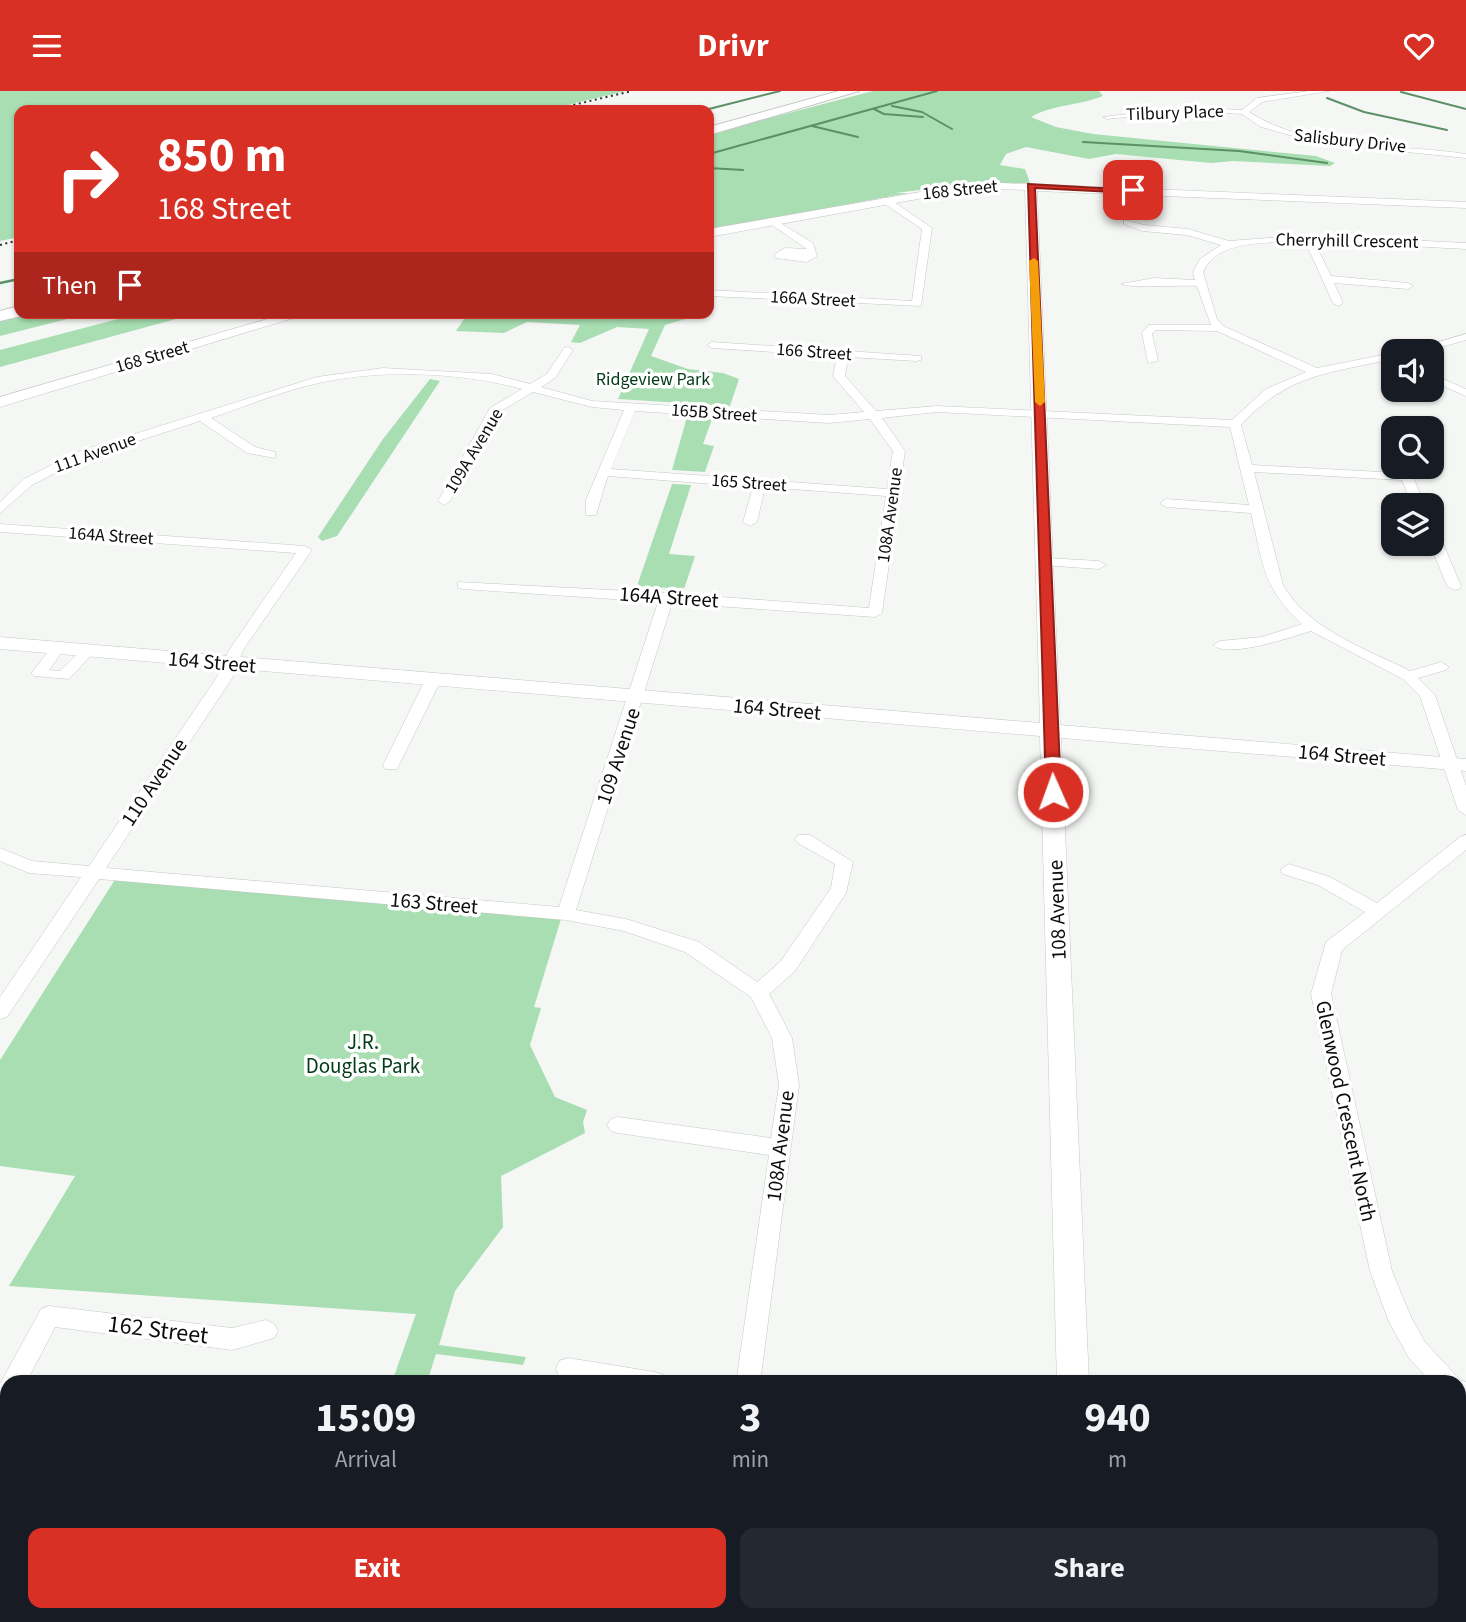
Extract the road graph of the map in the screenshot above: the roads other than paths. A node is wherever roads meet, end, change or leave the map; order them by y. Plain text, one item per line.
1 (832, 91) edge
2 (853, 91) edge
3 (1325, 91) edge
4 (1244, 112) junction
5 (1107, 117) dead end
6 (714, 123) edge
7 (714, 130) edge
8 (1465, 156) edge
9 (1031, 186) junction
10 (885, 200) junction
11 (1466, 205) edge
12 (772, 221) junction
13 (1127, 222) dead end
14 (714, 232) edge
15 (1308, 237) junction
16 (1229, 244) junction
17 (1466, 246) edge
18 (811, 252) dead end
19 (1326, 279) junction
20 (1201, 283) junction
21 (1126, 284) dead end
22 (1408, 286) dead end
23 (714, 293) edge
24 (1338, 303) dead end
25 (283, 319) edge
26 (1219, 328) junction
27 (1466, 337) edge
28 (1444, 343) edge
29 (712, 345) dead end
30 (568, 350) dead end
31 (843, 354) junction
32 (917, 358) dead end
33 (1381, 359) edge
34 (1152, 361) dead end
35 (1316, 372) junction
36 (1444, 383) edge
37 (535, 387) junction
38 (1466, 393) edge
39 (0, 402) edge
40 (631, 408) junction
41 (1041, 415) junction
42 (202, 417) junction
43 (874, 417) junction
44 (1235, 425) junction
45 (271, 455) dead end
46 (1244, 468) junction
47 (1381, 471) edge
48 (604, 472) junction
49 (760, 484) junction
50 (894, 493) junction
51 (444, 501) dead end
52 (1166, 503) dead end
53 (0, 509) edge
54 (1256, 509) junction
55 (591, 512) dead end
56 (750, 522) dead end
57 (0, 527) edge
58 (305, 550) joint
59 (1441, 556) edge
60 (1046, 562) junction
61 (1099, 565) dead end
62 (463, 585) dead end
63 (1454, 586) dead end
64 (667, 597) junction
65 (876, 614) joint
66 (1312, 626) junction
67 (0, 643) edge
68 (1220, 645) dead end
69 (58, 648) junction
70 (88, 651) junction
71 (231, 664) junction
72 (1441, 667) dead end
73 (1408, 676) junction
74 (433, 680) junction
75 (637, 697) junction
76 (1051, 732) junction
77 (1458, 764) edge
78 (391, 765) dead end
79 (1466, 810) edge
80 (804, 839) dead end
81 (1466, 841) edge
82 (0, 854) edge
83 (1289, 870) dead end
84 (92, 873) junction
85 (1377, 911) junction
86 (566, 914) junction
87 (758, 992) junction
88 (0, 1012) edge
89 (618, 1125) dead end
90 (780, 1149) junction
91 (266, 1331) dead end
92 (568, 1369) dead end
93 (17, 1375) edge
94 (605, 1375) edge
95 (749, 1375) edge
96 (1073, 1375) edge
97 (1441, 1375) edge

1 - 6 highway
2 - 7 highway
3 - 4 street, Salisbury Drive
4 - 5 street, Tilbury Place
4 - 8 street, Salisbury Drive
9 - 10 street, 168 Street
9 - 11 street, 168 Street
9 - 41 street, 108 Avenue
10 - 12 street, 168 Street
10 - 23 street, 166A Street
12 - 14 street, 168 Street
12 - 18 street
13 - 16 street
15 - 16 street, Cherryhill Crescent
15 - 17 street, Cherryhill Crescent
15 - 19 street
16 - 20 street, Cherryhill Crescent
19 - 22 street
19 - 24 street
20 - 21 street
20 - 26 street
25 - 39 street, 168 Street
26 - 34 street
26 - 35 street
27 - 28 street
29 - 31 street, 166 Street
30 - 37 street, 109A Avenue
31 - 32 street, 166 Street
31 - 43 street, 108A Avenue
33 - 35 street
35 - 44 street
36 - 38 street
37 - 40 street, 165B Street
37 - 42 street, 165B Street
37 - 51 street, 109A Avenue
40 - 43 street, 165B Street
40 - 48 street
41 - 43 street, 165B Street
41 - 44 street, 165B Street
41 - 60 street, 108 Avenue
42 - 45 street
42 - 53 street, 111 Avenue
43 - 50 street, 108A Avenue
44 - 46 street
46 - 47 street
46 - 54 street
48 - 49 street, 165 Street
48 - 55 street
49 - 50 street, 165 Street
49 - 56 street
50 - 65 street, 108A Avenue
52 - 54 street
54 - 66 street
57 - 58 street, 164A Street
58 - 71 street, 110 Avenue
59 - 63 street
60 - 61 street
60 - 76 street, 108 Avenue
62 - 64 street, 164A Street
64 - 65 street, 164A Street
64 - 75 street, 109 Avenue
66 - 68 street
66 - 73 street
67 - 69 street, 164 Street
69 - 70 street, 164 Street
69 - 70 street
70 - 71 street, 164 Street
71 - 74 street, 164 Street
71 - 84 street, 110 Avenue
72 - 73 street
73 - 77 street
74 - 75 street, 164 Street
74 - 78 street
75 - 76 street, 164 Street
75 - 86 street, 109 Avenue
76 - 77 street, 164 Street
76 - 96 street, 108 Avenue
77 - 79 street
80 - 87 street
81 - 85 street, Glenwood Crescent North
82 - 84 street, 163 Street
83 - 85 street
84 - 86 street, 163 Street
84 - 88 street, 110 Avenue
85 - 97 street, Glenwood Crescent North
86 - 87 street, 163 Street
87 - 90 street, 108A Avenue
89 - 90 street
90 - 95 street, 108A Avenue
91 - 93 street, 162 Street
92 - 94 street

